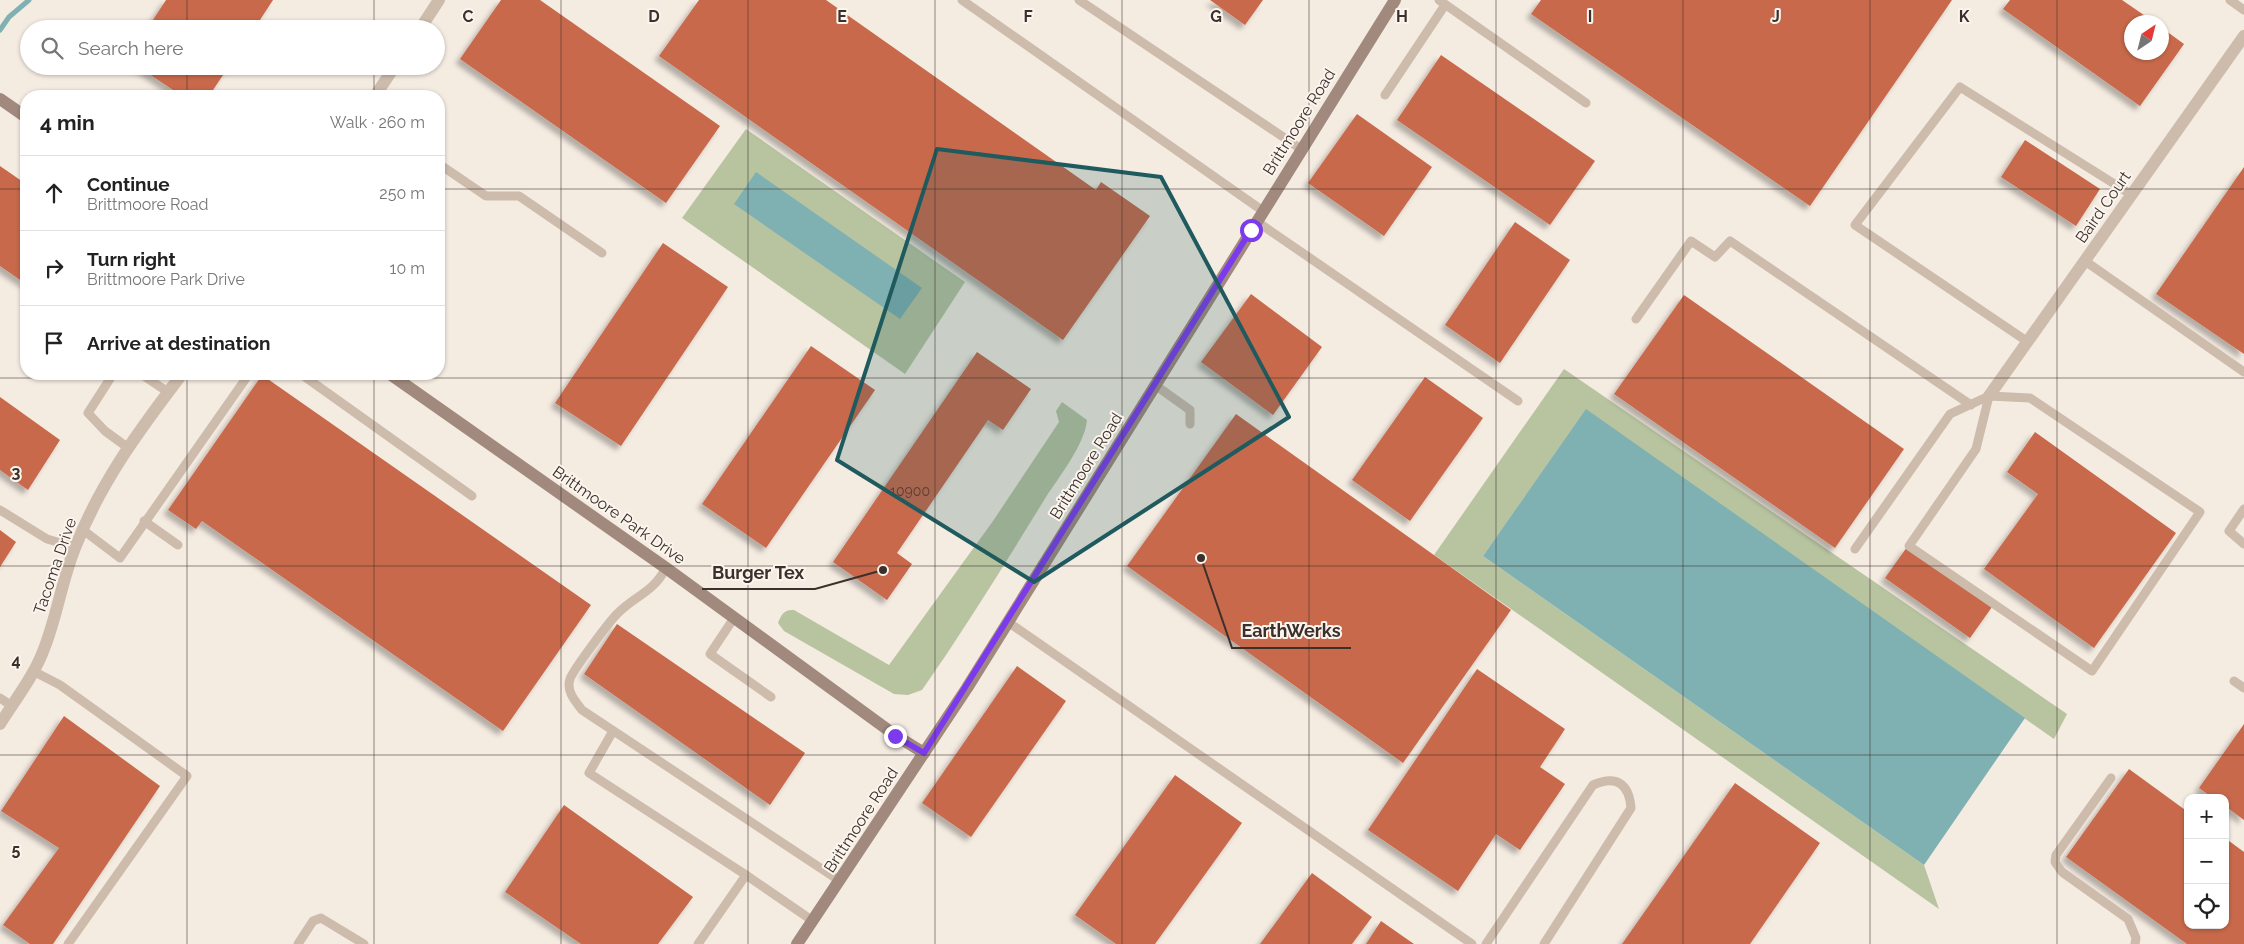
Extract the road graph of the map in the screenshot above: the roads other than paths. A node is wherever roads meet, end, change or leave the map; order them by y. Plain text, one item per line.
1 (439, 0) edge
2 (962, 0) edge
3 (1079, 0) edge
4 (1395, 0) edge
5 (2230, 0) edge
6 (1442, 2) edge
7 (2244, 10) edge
8 (426, 20) edge
9 (2244, 36) edge
10 (389, 75) edge
11 (379, 90) edge
12 (1385, 94) dead end
13 (0, 98) edge
14 (1586, 103) dead end
15 (20, 113) edge
16 (1301, 149) junction
17 (445, 168) edge
18 (2132, 194) junction
19 (1260, 216) junction
20 (602, 253) dead end
21 (2085, 261) junction
22 (1636, 319) dead end
23 (2028, 342) junction
24 (2244, 372) edge
25 (110, 380) edge
26 (150, 380) edge
27 (177, 380) edge
28 (245, 380) edge
29 (309, 380) edge
30 (399, 380) edge
31 (1155, 385) junction
32 (168, 392) junction
33 (1989, 396) junction
34 (1518, 401) dead end
35 (1971, 405) junction
36 (1190, 424) dead end
37 (127, 447) junction
38 (472, 496) dead end
39 (2244, 509) edge
40 (0, 510) edge
41 (144, 522) junction
42 (83, 530) junction
43 (178, 544) dead end
44 (2244, 544) edge
45 (75, 547) junction
46 (1855, 549) dead end
47 (666, 568) junction
48 (734, 618) junction
49 (1008, 622) junction
50 (33, 671) junction
51 (2234, 681) dead end
52 (2244, 688) edge
53 (771, 697) dead end
54 (0, 698) edge
55 (12, 706) junction
56 (0, 724) edge
57 (613, 732) junction
58 (924, 753) junction
59 (2111, 778) dead end
60 (746, 875) junction
61 (840, 881) junction
62 (813, 921) junction
63 (68, 944) edge
64 (298, 944) edge
65 (364, 944) edge
66 (698, 944) edge
67 (797, 944) edge
68 (1472, 944) edge
69 (1486, 944) edge
70 (1544, 944) edge
71 (2135, 944) edge

1 - 8 street
2 - 19 lane
3 - 16 lane
4 - 16 main road, Brittmoore Road
5 - 7 lane
6 - 12 lane
6 - 14 lane
9 - 18 street, Baird Court
10 - 11 street
13 - 15 main road
16 - 19 main road, Brittmoore Road
17 - 20 lane
18 - 21 street, Baird Court
18 - 23 lane
19 - 31 main road, Brittmoore Road
19 - 34 lane
21 - 23 street, Baird Court
21 - 24 lane
22 - 35 lane
23 - 33 street, Baird Court
25 - 37 lane
26 - 32 lane
27 - 32 street, Tacoma Drive
28 - 41 lane
29 - 38 lane
30 - 47 main road, Brittmoore Park Drive
31 - 36 lane
31 - 49 main road, Brittmoore Road
32 - 37 street, Tacoma Drive
33 - 33 lane
33 - 35 lane
35 - 46 lane
37 - 42 street, Tacoma Drive
39 - 44 lane
40 - 45 lane
41 - 42 lane
41 - 43 lane
42 - 45 street, Tacoma Drive
45 - 50 street, Tacoma Drive
47 - 48 main road, Brittmoore Park Drive
47 - 57 lane
48 - 53 lane
48 - 58 main road, Brittmoore Park Drive
49 - 58 main road, Brittmoore Road
49 - 68 lane
50 - 55 street, Tacoma Drive
50 - 63 lane
51 - 52 lane
54 - 55 lane
55 - 56 street, Tacoma Drive
57 - 60 lane
57 - 61 lane
58 - 61 main road, Brittmoore Road
59 - 71 lane
60 - 62 lane
60 - 66 lane
61 - 62 main road, Brittmoore Road
62 - 67 main road, Brittmoore Road
64 - 65 lane
69 - 70 lane

